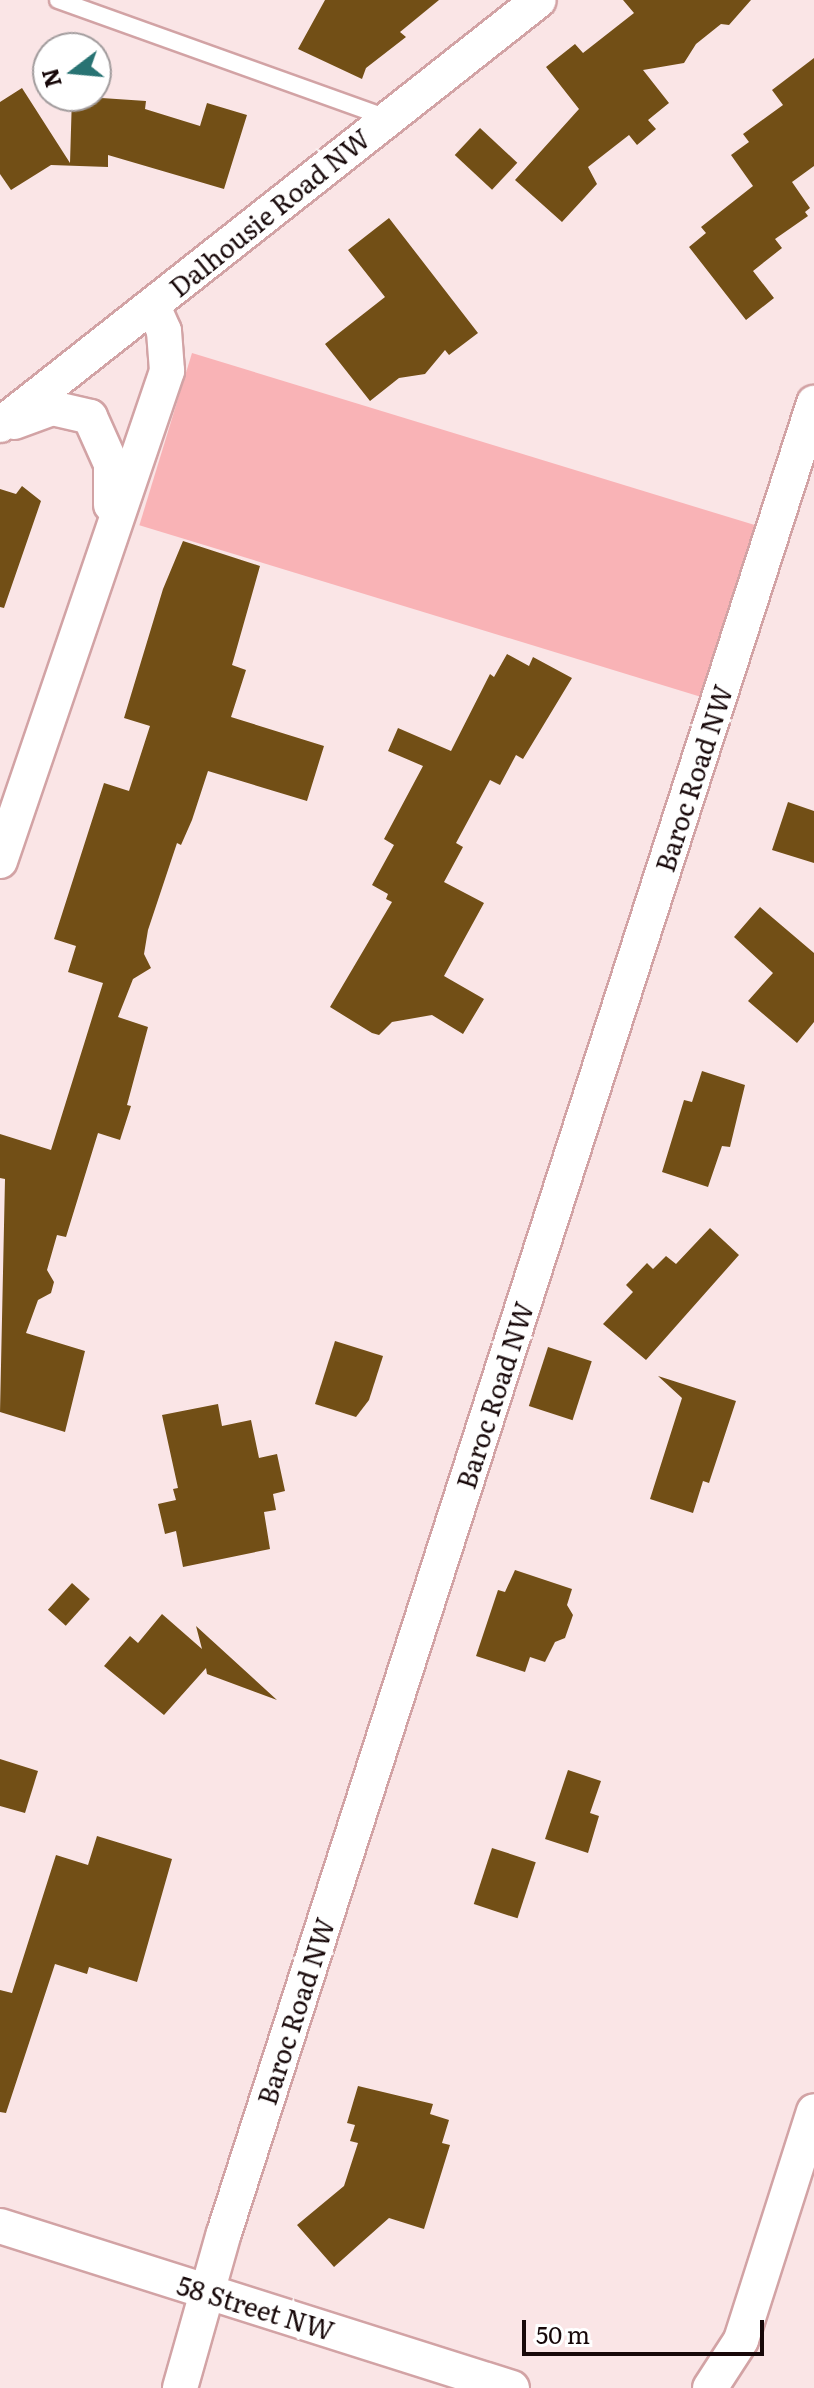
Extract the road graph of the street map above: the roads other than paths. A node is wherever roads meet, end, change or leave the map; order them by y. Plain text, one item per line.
1 (58, 0) edge
2 (519, 6) edge
3 (387, 118) junction
4 (153, 306) junction
5 (814, 403) edge
6 (0, 426) edge
7 (112, 525) junction
8 (0, 861) edge
9 (814, 2111) edge
10 (0, 2226) edge
11 (210, 2293) junction
12 (180, 2388) edge
13 (512, 2388) edge
14 (710, 2388) edge

1 - 3 lane
2 - 3 street, Dalhousie Road NW
3 - 4 street, Dalhousie Road NW
4 - 6 street, Dalhousie Road NW
4 - 7 street
5 - 11 street, Baroc Road NW
6 - 7 street
7 - 8 street
9 - 14 street
10 - 11 street, 58 Street NW
11 - 12 street, Baroc Road NW
11 - 13 street, 58 Street NW

